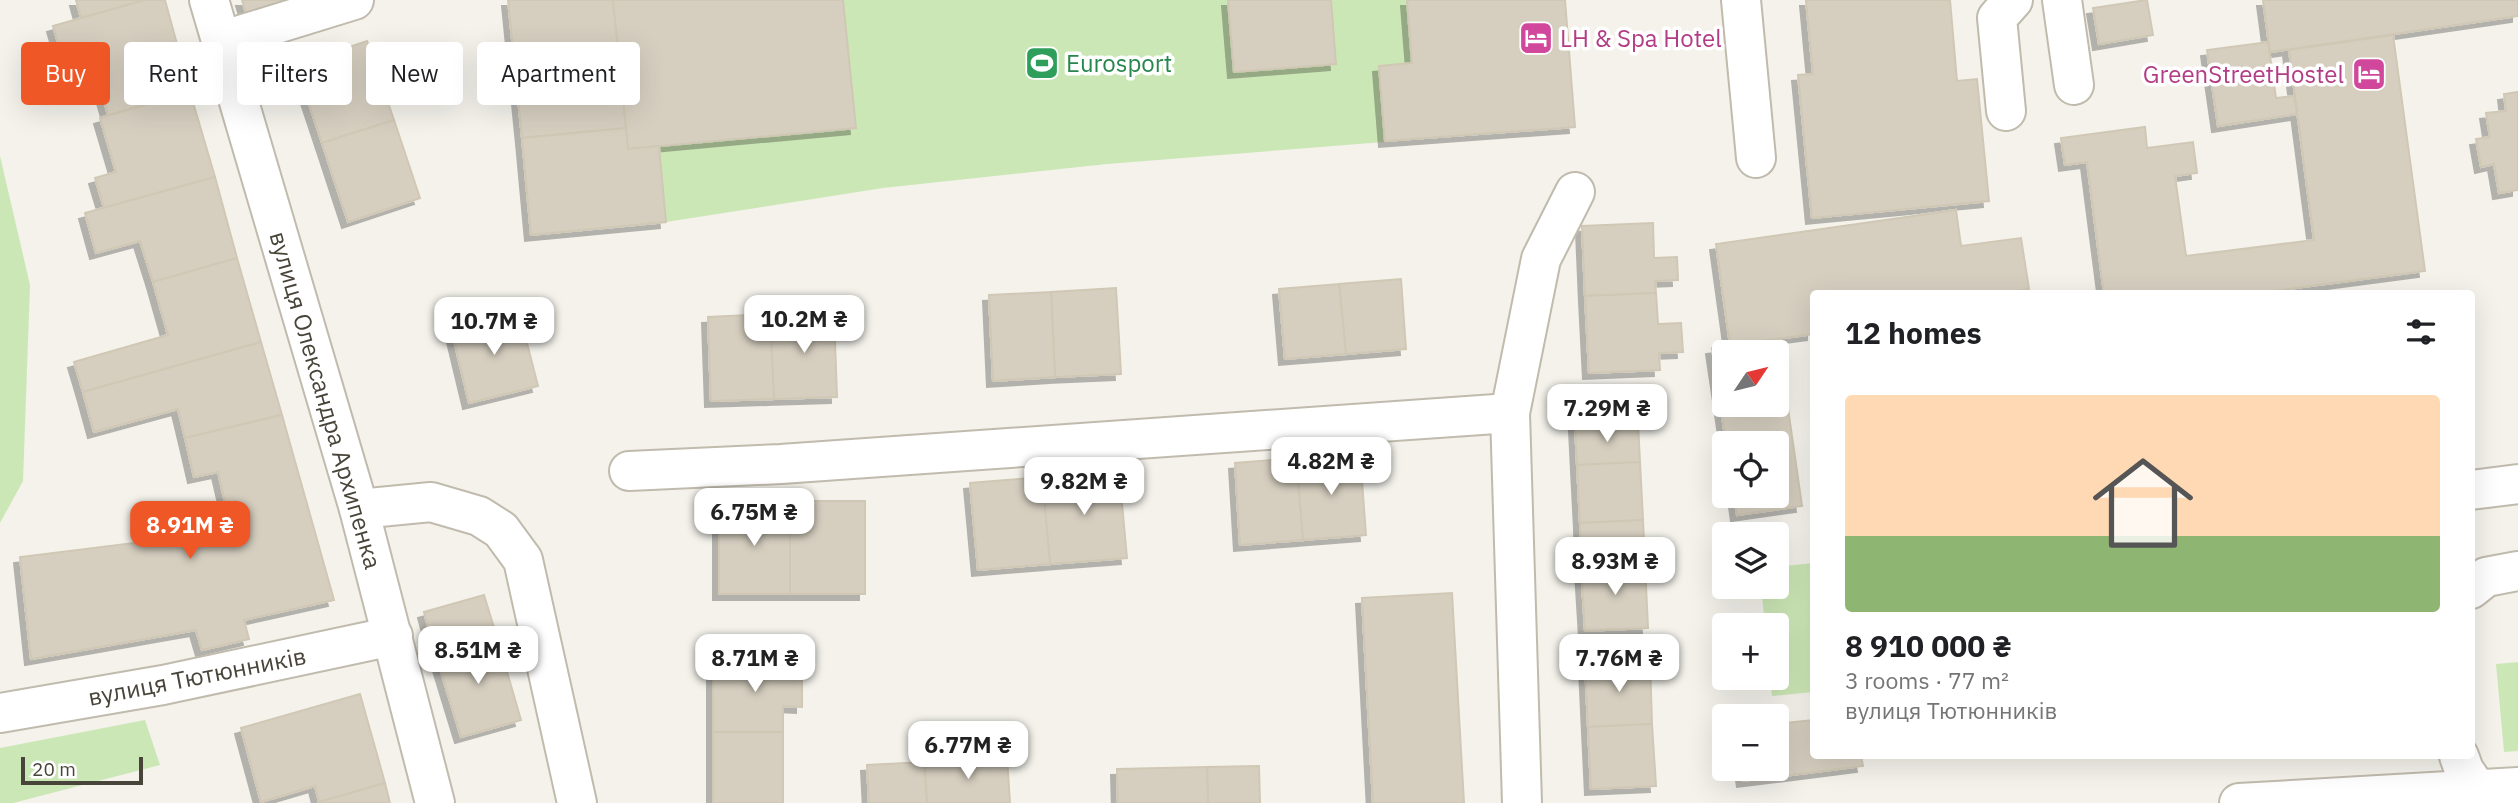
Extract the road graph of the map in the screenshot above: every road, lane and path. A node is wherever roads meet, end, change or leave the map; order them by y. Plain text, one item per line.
1 (209, 0) edge
2 (354, 0) edge
3 (1741, 0) edge
4 (2013, 0) edge
5 (2062, 0) edge
6 (221, 41) junction
7 (2074, 85) dead end
8 (2006, 111) dead end
9 (1756, 159) dead end
10 (1575, 192) dead end
11 (1510, 413) junction
12 (629, 471) dead end
13 (2518, 484) edge
14 (2475, 489) edge
15 (359, 509) junction
16 (2518, 571) edge
17 (2475, 586) edge
18 (393, 636) junction
19 (0, 713) edge
20 (2460, 759) edge
21 (2518, 787) edge
22 (2477, 789) junction
23 (435, 803) edge
24 (577, 803) edge
25 (1522, 803) edge
26 (2239, 803) edge

1 - 6 street, вулиця Олександра Архипенка
2 - 6 street
3 - 9 street
4 - 8 street
5 - 7 street
6 - 15 street, вулиця Олександра Архипенка
10 - 11 street
11 - 12 street
11 - 25 street
13 - 14 street
15 - 18 street, вулиця Олександра Архипенка
15 - 24 street
16 - 17 street
18 - 19 street, вулиця Тютюнників
18 - 23 street, вулиця Олександра Архипенка
20 - 22 street
21 - 22 street
22 - 26 street

